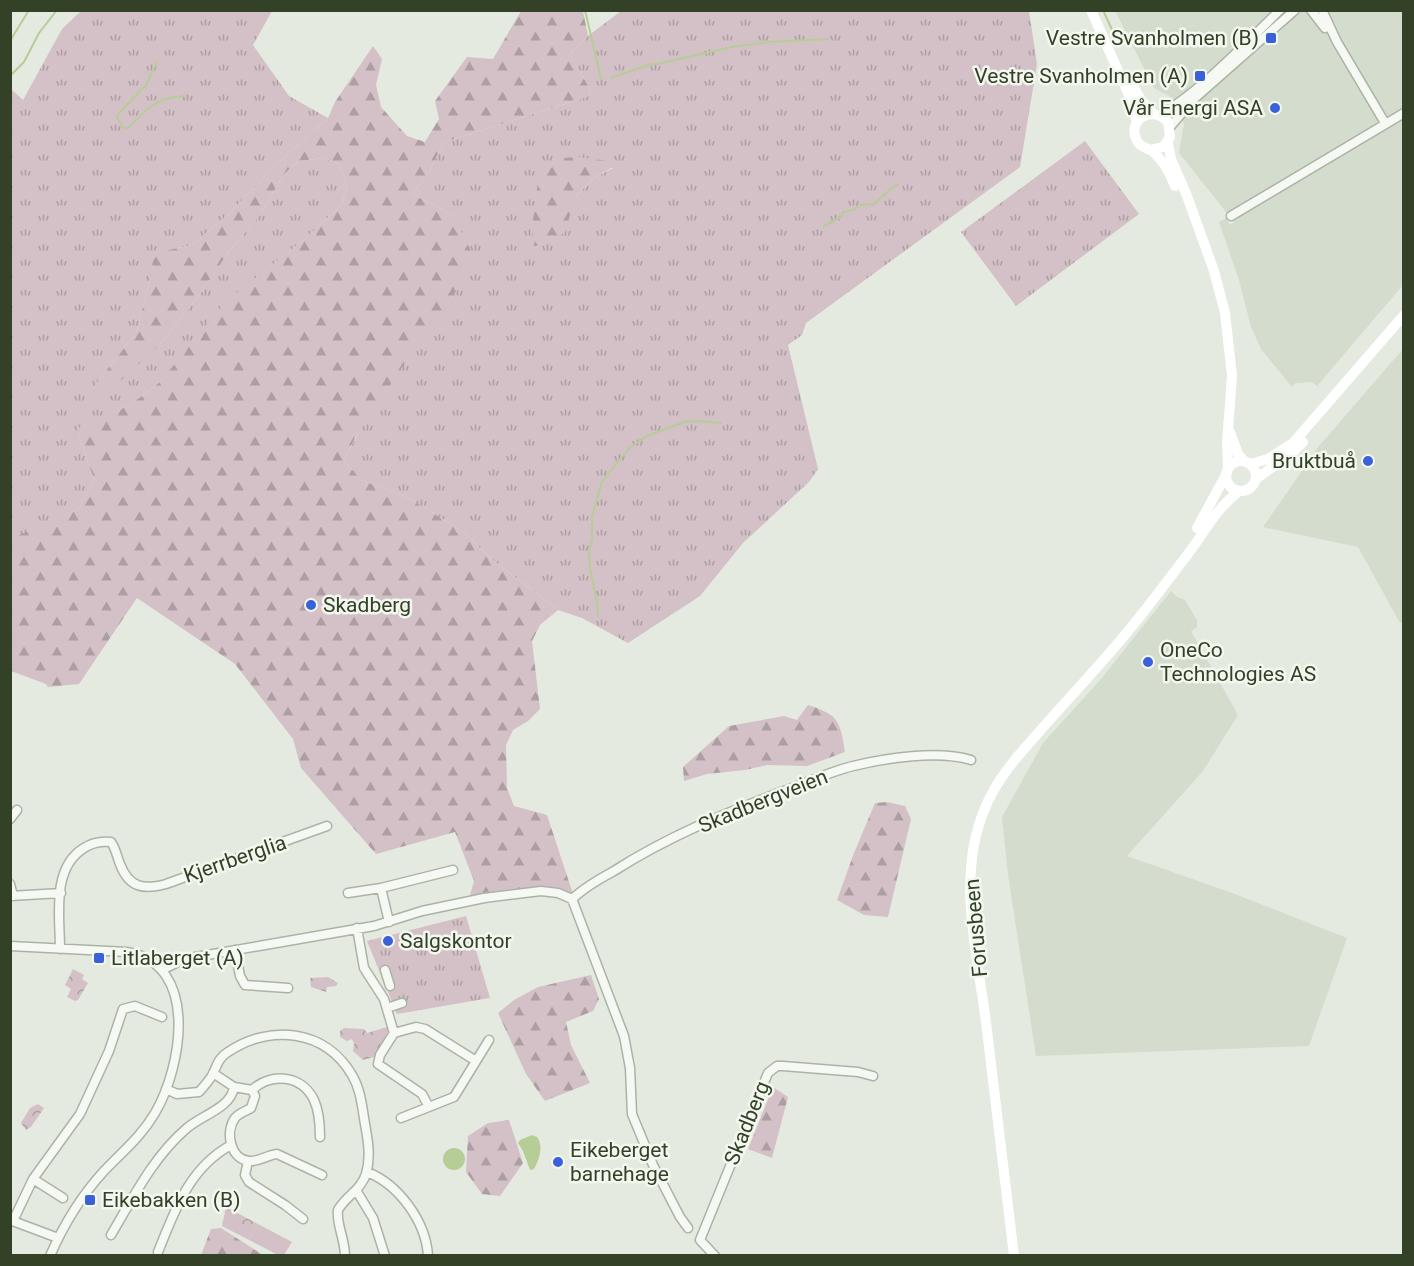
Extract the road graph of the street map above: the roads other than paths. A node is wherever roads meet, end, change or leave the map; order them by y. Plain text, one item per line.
1 (1280, 10) edge
2 (1295, 10) edge
3 (1311, 10) edge
4 (1322, 10) edge
5 (1092, 12) edge
6 (1337, 42) junction
7 (1404, 113) edge
8 (1156, 114) junction
9 (1137, 123) junction
10 (1385, 123) junction
11 (1170, 127) junction
12 (1168, 142) junction
13 (1150, 150) junction
14 (1231, 216) dead end
15 (1200, 233) junction
16 (1404, 315) edge
17 (1404, 324) edge
18 (1229, 429) junction
19 (1247, 463) junction
20 (1228, 470) junction
21 (1256, 479) junction
22 (1239, 491) junction
23 (1181, 561) junction
24 (971, 760) dead end
25 (17, 810) dead end
26 (10, 819) edge
27 (327, 826) dead end
28 (453, 870) dead end
29 (10, 884) edge
30 (381, 888) junction
31 (61, 893) junction
32 (348, 893) dead end
33 (12, 896) edge
34 (572, 898) junction
35 (389, 922) junction
36 (357, 928) junction
37 (10, 946) edge
38 (60, 949) junction
39 (235, 950) junction
40 (386, 970) dead end
41 (164, 972) junction
42 (390, 986) dead end
43 (288, 988) dead end
44 (402, 1003) dead end
45 (387, 1008) junction
46 (162, 1017) dead end
47 (394, 1033) junction
48 (489, 1040) dead end
49 (476, 1061) junction
50 (213, 1073) junction
51 (873, 1076) dead end
52 (167, 1086) junction
53 (234, 1087) junction
54 (252, 1090) junction
55 (429, 1107) junction
56 (401, 1118) dead end
57 (320, 1137) dead end
58 (231, 1145) junction
59 (248, 1161) junction
60 (367, 1172) junction
61 (321, 1175) dead end
62 (33, 1179) junction
63 (356, 1190) junction
64 (63, 1198) dead end
65 (303, 1219) dead end
66 (12, 1220) edge
67 (688, 1228) dead end
68 (111, 1236) dead end
69 (58, 1238) junction
70 (158, 1252) dead end
71 (50, 1256) edge
72 (345, 1256) edge
73 (385, 1256) edge
74 (428, 1256) edge
75 (715, 1256) edge
76 (1014, 1256) edge

1 - 8 street
2 - 11 street
3 - 6 street
4 - 6 street
5 - 8 main road
5 - 9 main road
6 - 10 street
7 - 10 street
8 - 9 main road
8 - 11 main road
9 - 13 main road
10 - 14 street
11 - 12 main road
12 - 13 main road
12 - 15 main road, Forusbeen
13 - 15 main road, Forusbeen
15 - 18 main road, Forusbeen
16 - 19 main road
17 - 21 main road
18 - 19 main road, Forusbeen
18 - 20 main road, Forusbeen
19 - 20 main road
19 - 21 main road
20 - 22 main road
20 - 23 main road, Forusbeen
21 - 22 main road
22 - 23 main road, Forusbeen
23 - 76 main road, Forusbeen
24 - 34 street, Skadbergveien
25 - 26 street
27 - 31 street, Kjerrberglia
28 - 30 street
29 - 33 street
30 - 32 street
30 - 35 street
31 - 33 street
31 - 38 street
34 - 35 street
34 - 67 street
35 - 36 street
36 - 39 street
36 - 45 street
37 - 38 street
38 - 41 street
39 - 41 street
39 - 43 street
40 - 42 street
41 - 52 street
44 - 45 street
45 - 47 street
46 - 62 street
47 - 49 street
47 - 55 street
48 - 49 street
49 - 55 street
50 - 52 street
50 - 53 street
50 - 60 street
51 - 75 street, Skadberg
52 - 69 street
53 - 54 street
53 - 68 street
54 - 57 street
54 - 58 street
55 - 56 street
58 - 59 street
58 - 70 street
59 - 61 street
59 - 65 street
60 - 63 street
60 - 74 street
62 - 64 street
62 - 66 street
63 - 72 street
63 - 73 street
66 - 69 street
69 - 71 street

